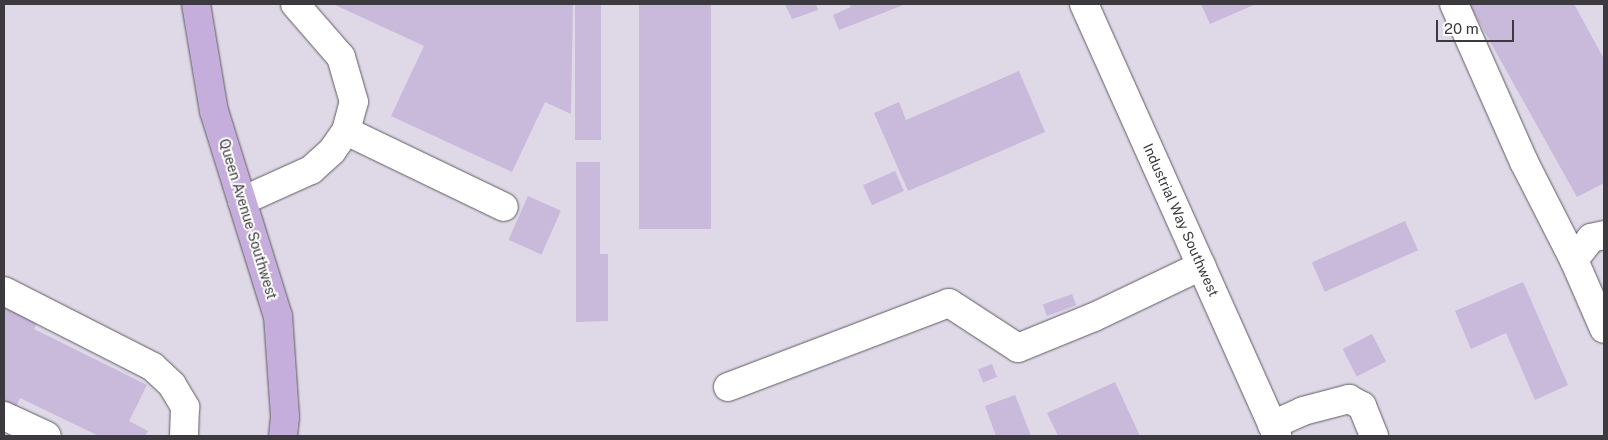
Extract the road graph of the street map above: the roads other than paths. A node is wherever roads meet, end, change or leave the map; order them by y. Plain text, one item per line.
1 (196, 4) edge
2 (295, 4) edge
3 (1084, 4) edge
4 (1454, 4) edge
5 (346, 131) junction
6 (242, 201) junction
7 (504, 207) dead end
8 (1604, 234) edge
9 (1574, 260) junction
10 (1201, 266) junction
11 (4, 291) edge
12 (1604, 329) edge
13 (728, 387) dead end
14 (4, 416) edge
15 (1275, 431) edge
16 (47, 436) edge
17 (184, 436) edge
18 (283, 436) edge
19 (1374, 436) edge

1 - 6 main road, Queen Avenue Southwest
2 - 5 street
3 - 10 street, Industrial Way Southwest
4 - 9 street
5 - 6 street
5 - 7 street
6 - 18 main road, Queen Avenue Southwest
8 - 9 street
9 - 12 street
10 - 13 street
10 - 15 street, Industrial Way Southwest
11 - 17 street
14 - 16 street
15 - 19 street

